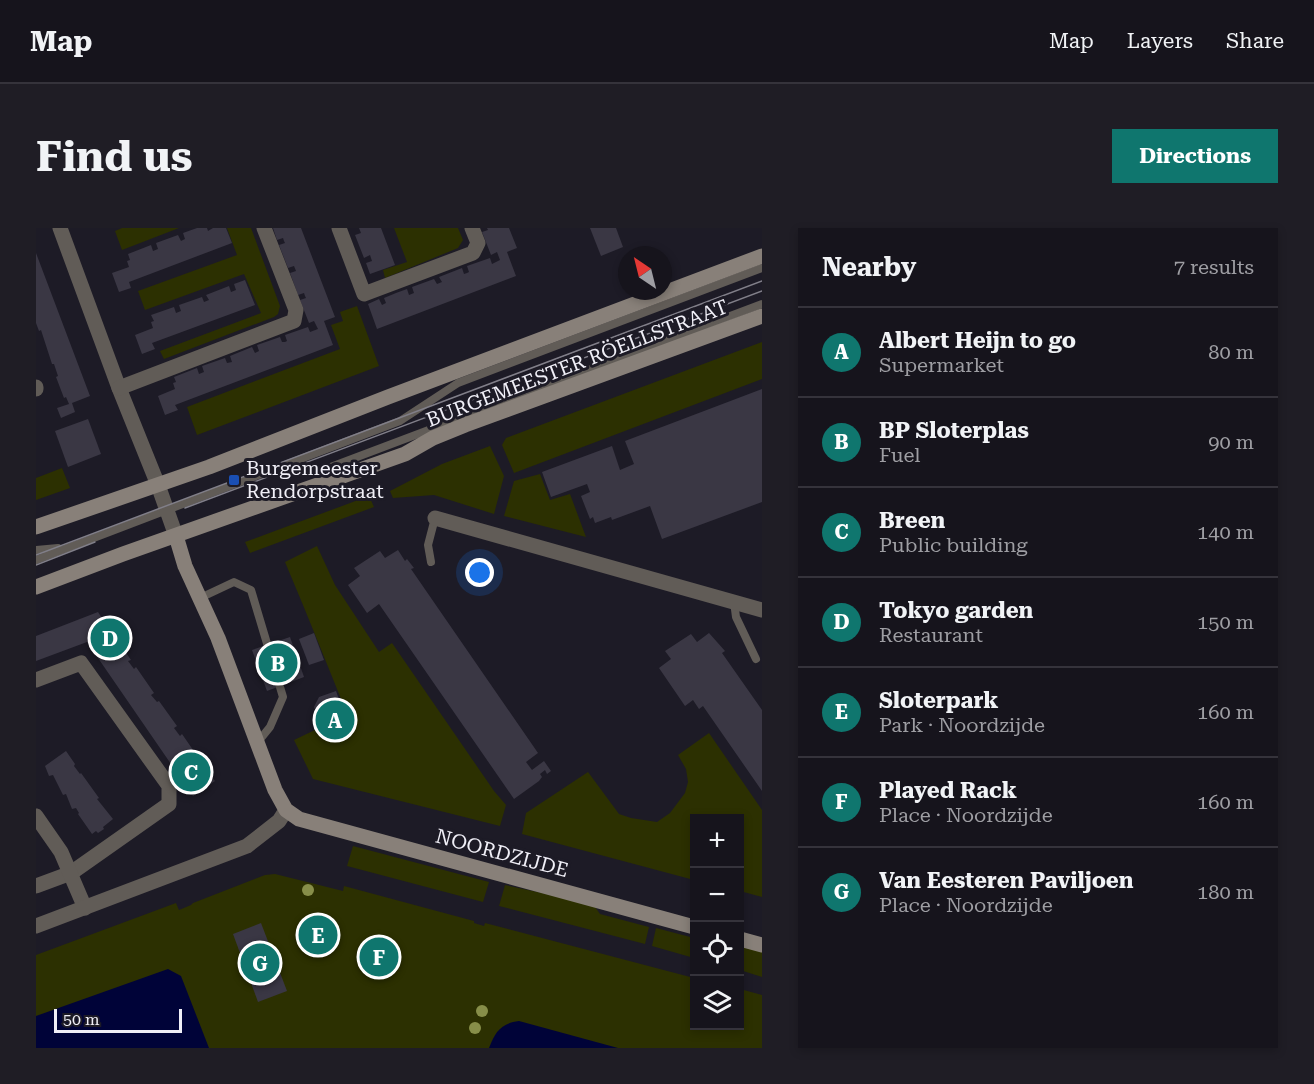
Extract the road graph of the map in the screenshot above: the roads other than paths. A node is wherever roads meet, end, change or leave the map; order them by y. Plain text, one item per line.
1 (60, 228) edge
2 (264, 228) edge
3 (339, 228) edge
4 (472, 228) edge
5 (762, 256) edge
6 (762, 268) edge
7 (762, 304) edge
8 (762, 316) edge
9 (119, 388) junction
10 (276, 469) junction
11 (158, 485) junction
12 (168, 510) junction
13 (435, 518) joint
14 (36, 527) edge
15 (176, 536) junction
16 (65, 548) junction
17 (36, 550) edge
18 (36, 560) edge
19 (431, 562) dead end
20 (36, 587) edge
21 (199, 599) junction
22 (734, 602) junction
23 (762, 610) edge
24 (756, 659) dead end
25 (36, 680) edge
26 (256, 744) junction
27 (293, 814) junction
28 (36, 816) edge
29 (71, 873) junction
30 (36, 886) edge
31 (85, 908) junction
32 (36, 926) edge
33 (690, 926) edge
34 (744, 940) edge
35 (762, 945) edge

1 - 9 street
2 - 9 street
3 - 4 street
5 - 11 main road, BURGEMEESTER RÖELLSTRAAT
6 - 10 lane, BURGEMEESTER RÖELLSTRAAT
7 - 10 lane, BURGEMEESTER RÖELLSTRAAT
8 - 15 main road, BURGEMEESTER RÖELLSTRAAT
9 - 11 street
10 - 12 lane, BURGEMEESTER RÖELLSTRAAT
11 - 12 street
11 - 14 main road, BURGEMEESTER RÖELLSTRAAT
12 - 15 street
12 - 16 lane, BURGEMEESTER RÖELLSTRAAT
13 - 19 lane
13 - 22 street
15 - 20 main road, BURGEMEESTER RÖELLSTRAAT
15 - 21 main road
16 - 17 lane, BURGEMEESTER RÖELLSTRAAT
16 - 18 lane, BURGEMEESTER RÖELLSTRAAT
21 - 26 main road
21 - 26 lane
22 - 23 street
22 - 24 lane
25 - 29 street
26 - 27 main road
27 - 31 street
27 - 33 main road, NOORDZIJDE
28 - 29 street
29 - 30 street
29 - 31 street
31 - 32 street
34 - 35 main road

